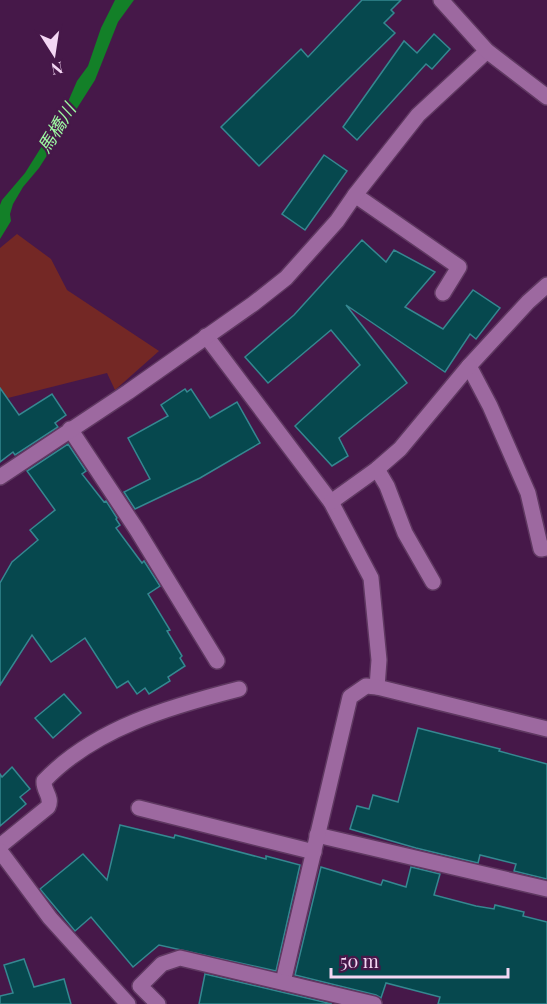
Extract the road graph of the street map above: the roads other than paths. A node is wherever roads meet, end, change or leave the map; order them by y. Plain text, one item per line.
1 (441, 0) edge
2 (487, 51) junction
3 (547, 97) edge
4 (355, 195) junction
5 (547, 285) edge
6 (443, 293) dead end
7 (206, 336) junction
8 (469, 366) junction
9 (70, 429) junction
10 (377, 469) junction
11 (0, 477) edge
12 (331, 502) junction
13 (547, 548) edge
14 (434, 582) dead end
15 (217, 661) dead end
16 (377, 687) junction
17 (239, 689) dead end
18 (547, 729) edge
19 (139, 808) dead end
20 (317, 836) junction
21 (0, 846) edge
22 (0, 851) edge
23 (314, 852) junction
24 (547, 889) edge
25 (283, 982) junction
26 (140, 986) junction
27 (127, 1003) edge
28 (158, 1004) edge
29 (374, 1004) edge

1 - 2 street
2 - 3 street
2 - 4 street
4 - 6 street
4 - 7 street
5 - 8 street
7 - 9 street
7 - 12 street
8 - 10 street
8 - 13 street
9 - 11 street
9 - 15 street
10 - 12 street
10 - 14 street
12 - 16 street
16 - 18 street
16 - 20 street
17 - 21 street
19 - 23 street
20 - 23 street
20 - 24 street
22 - 27 street
23 - 25 street
25 - 26 street
25 - 29 street
26 - 27 street
26 - 28 street

